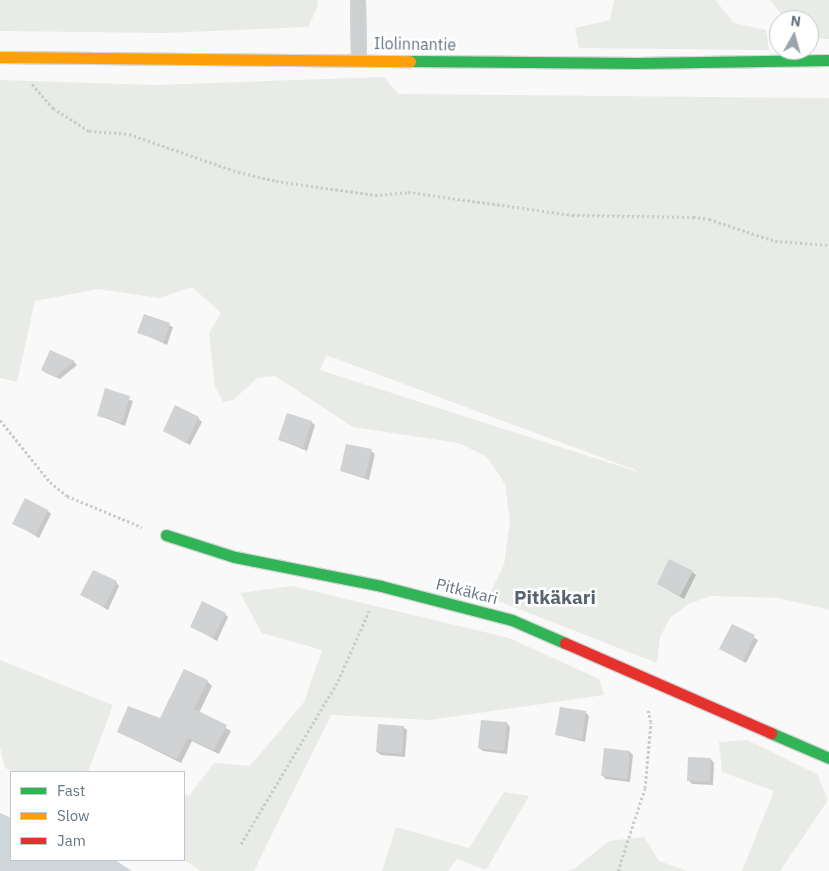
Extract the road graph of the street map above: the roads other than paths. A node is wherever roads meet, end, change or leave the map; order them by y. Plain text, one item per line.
1 (358, 0) edge
2 (6, 58) edge
3 (359, 60) junction
4 (829, 60) edge
5 (166, 535) road end
6 (829, 758) edge

1 - 3 lane
2 - 3 street, Ilolinnantie
3 - 4 street, Ilolinnantie
5 - 6 street, Pitkäkari

